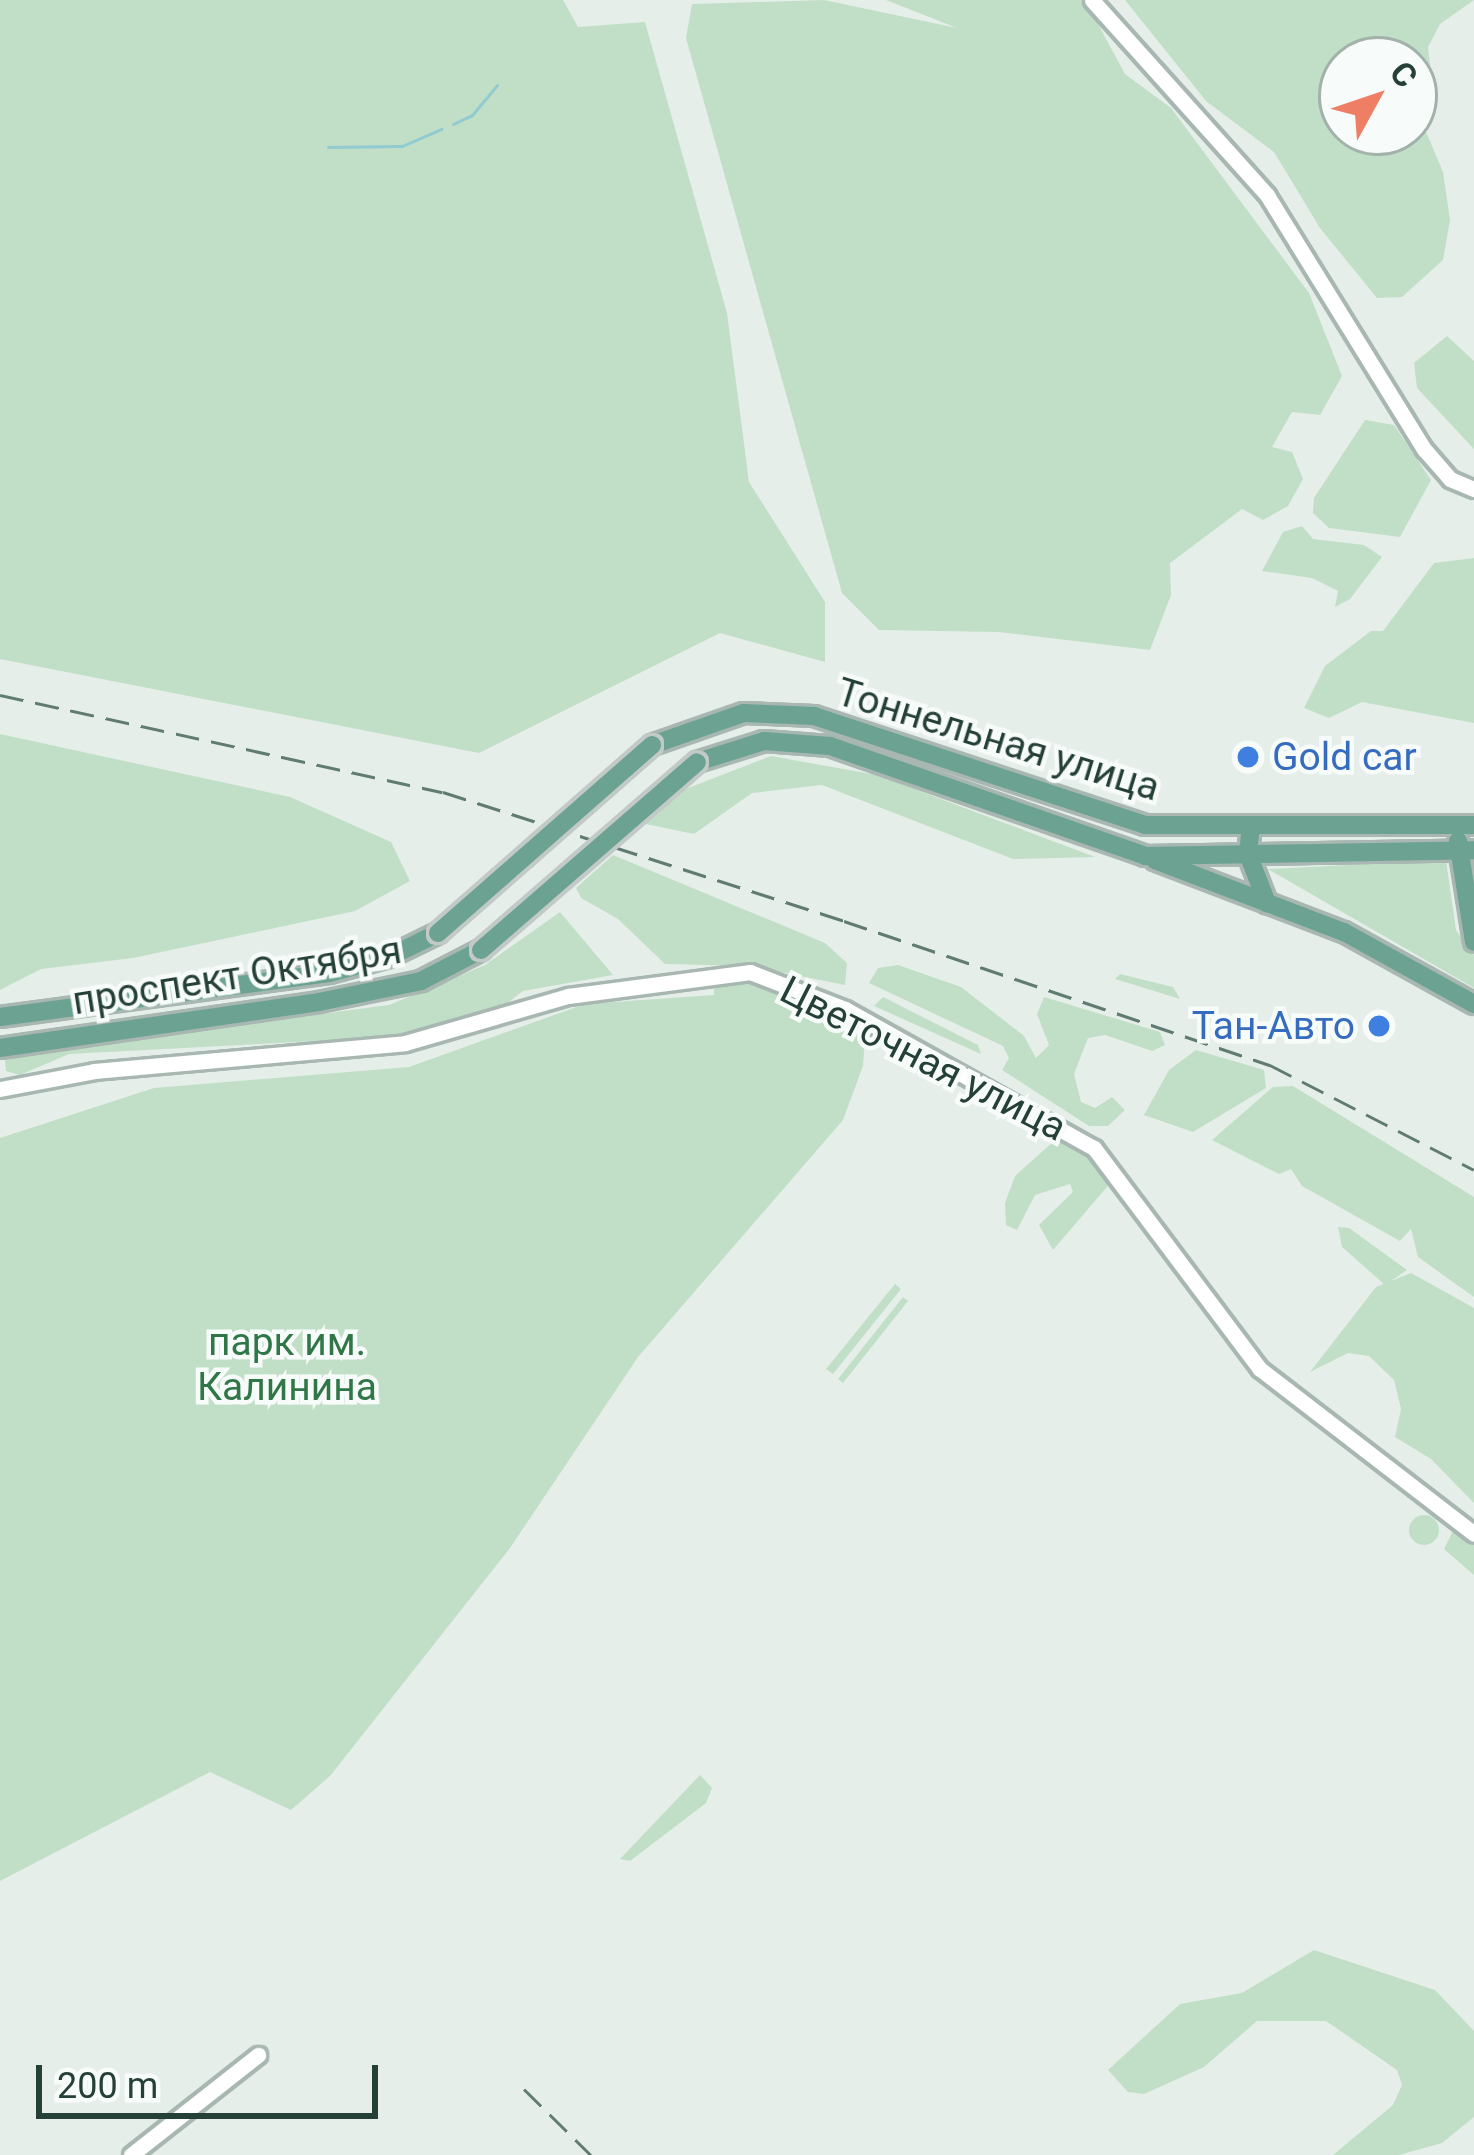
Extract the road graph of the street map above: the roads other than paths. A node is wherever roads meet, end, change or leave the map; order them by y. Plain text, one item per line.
1 (1092, 0) edge
2 (1474, 489) edge
3 (652, 745) joint
4 (697, 762) joint
5 (1251, 825) junction
6 (1465, 825) edge
7 (1466, 850) edge
8 (1248, 854) junction
9 (1145, 856) junction
10 (1267, 903) junction
11 (1474, 942) edge
12 (1474, 1004) edge
13 (0, 1017) edge
14 (0, 1048) edge
15 (0, 1089) edge
16 (1474, 1534) edge
17 (258, 2055) dead end
18 (131, 2155) edge

1 - 2 street
3 - 5 main road, Тоннельная улица
3 - 13 main road, проспект Октября, bridge
4 - 9 main road, Тоннельная улица
4 - 14 main road, проспект Октября, bridge
5 - 6 main road, Тоннельная улица
5 - 8 main road
6 - 7 main road
7 - 8 main road, Тоннельная улица
7 - 11 main road
8 - 9 main road, Тоннельная улица
8 - 10 main road
9 - 10 main road
10 - 12 main road
15 - 16 street, Цветочная улица
17 - 18 street

